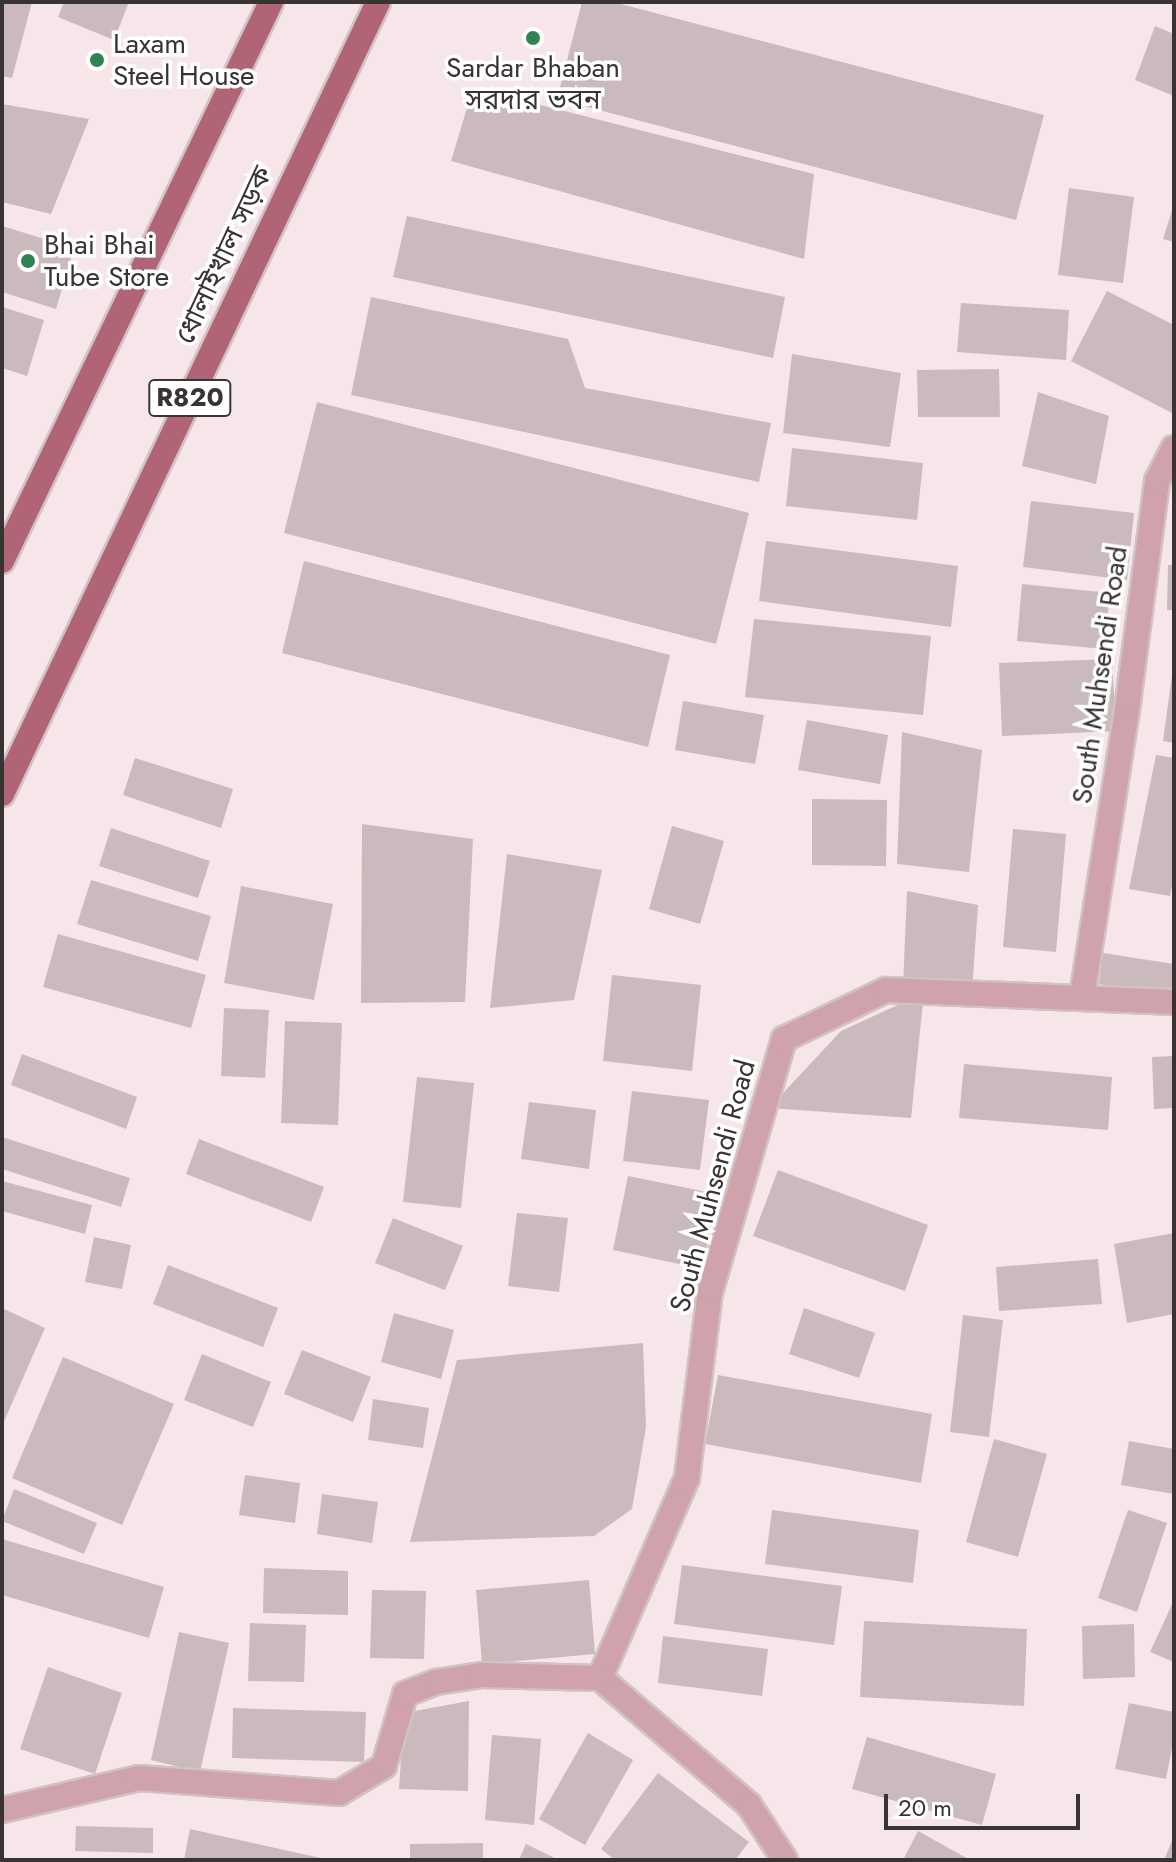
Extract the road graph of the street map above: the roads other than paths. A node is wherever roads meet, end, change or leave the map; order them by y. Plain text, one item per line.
1 (271, 2) edge
2 (378, 2) edge
3 (1174, 448) edge
4 (2, 561) edge
5 (2, 794) edge
6 (1082, 997) junction
7 (1174, 1002) edge
8 (600, 1678) junction
9 (2, 1810) edge
10 (785, 1860) edge

1 - 4 main road
2 - 5 main road, ধোলাইখাল সড়ক / R820
3 - 6 street, South Muhsendi Road
6 - 7 street
6 - 8 street, South Muhsendi Road
8 - 9 street
8 - 10 street

